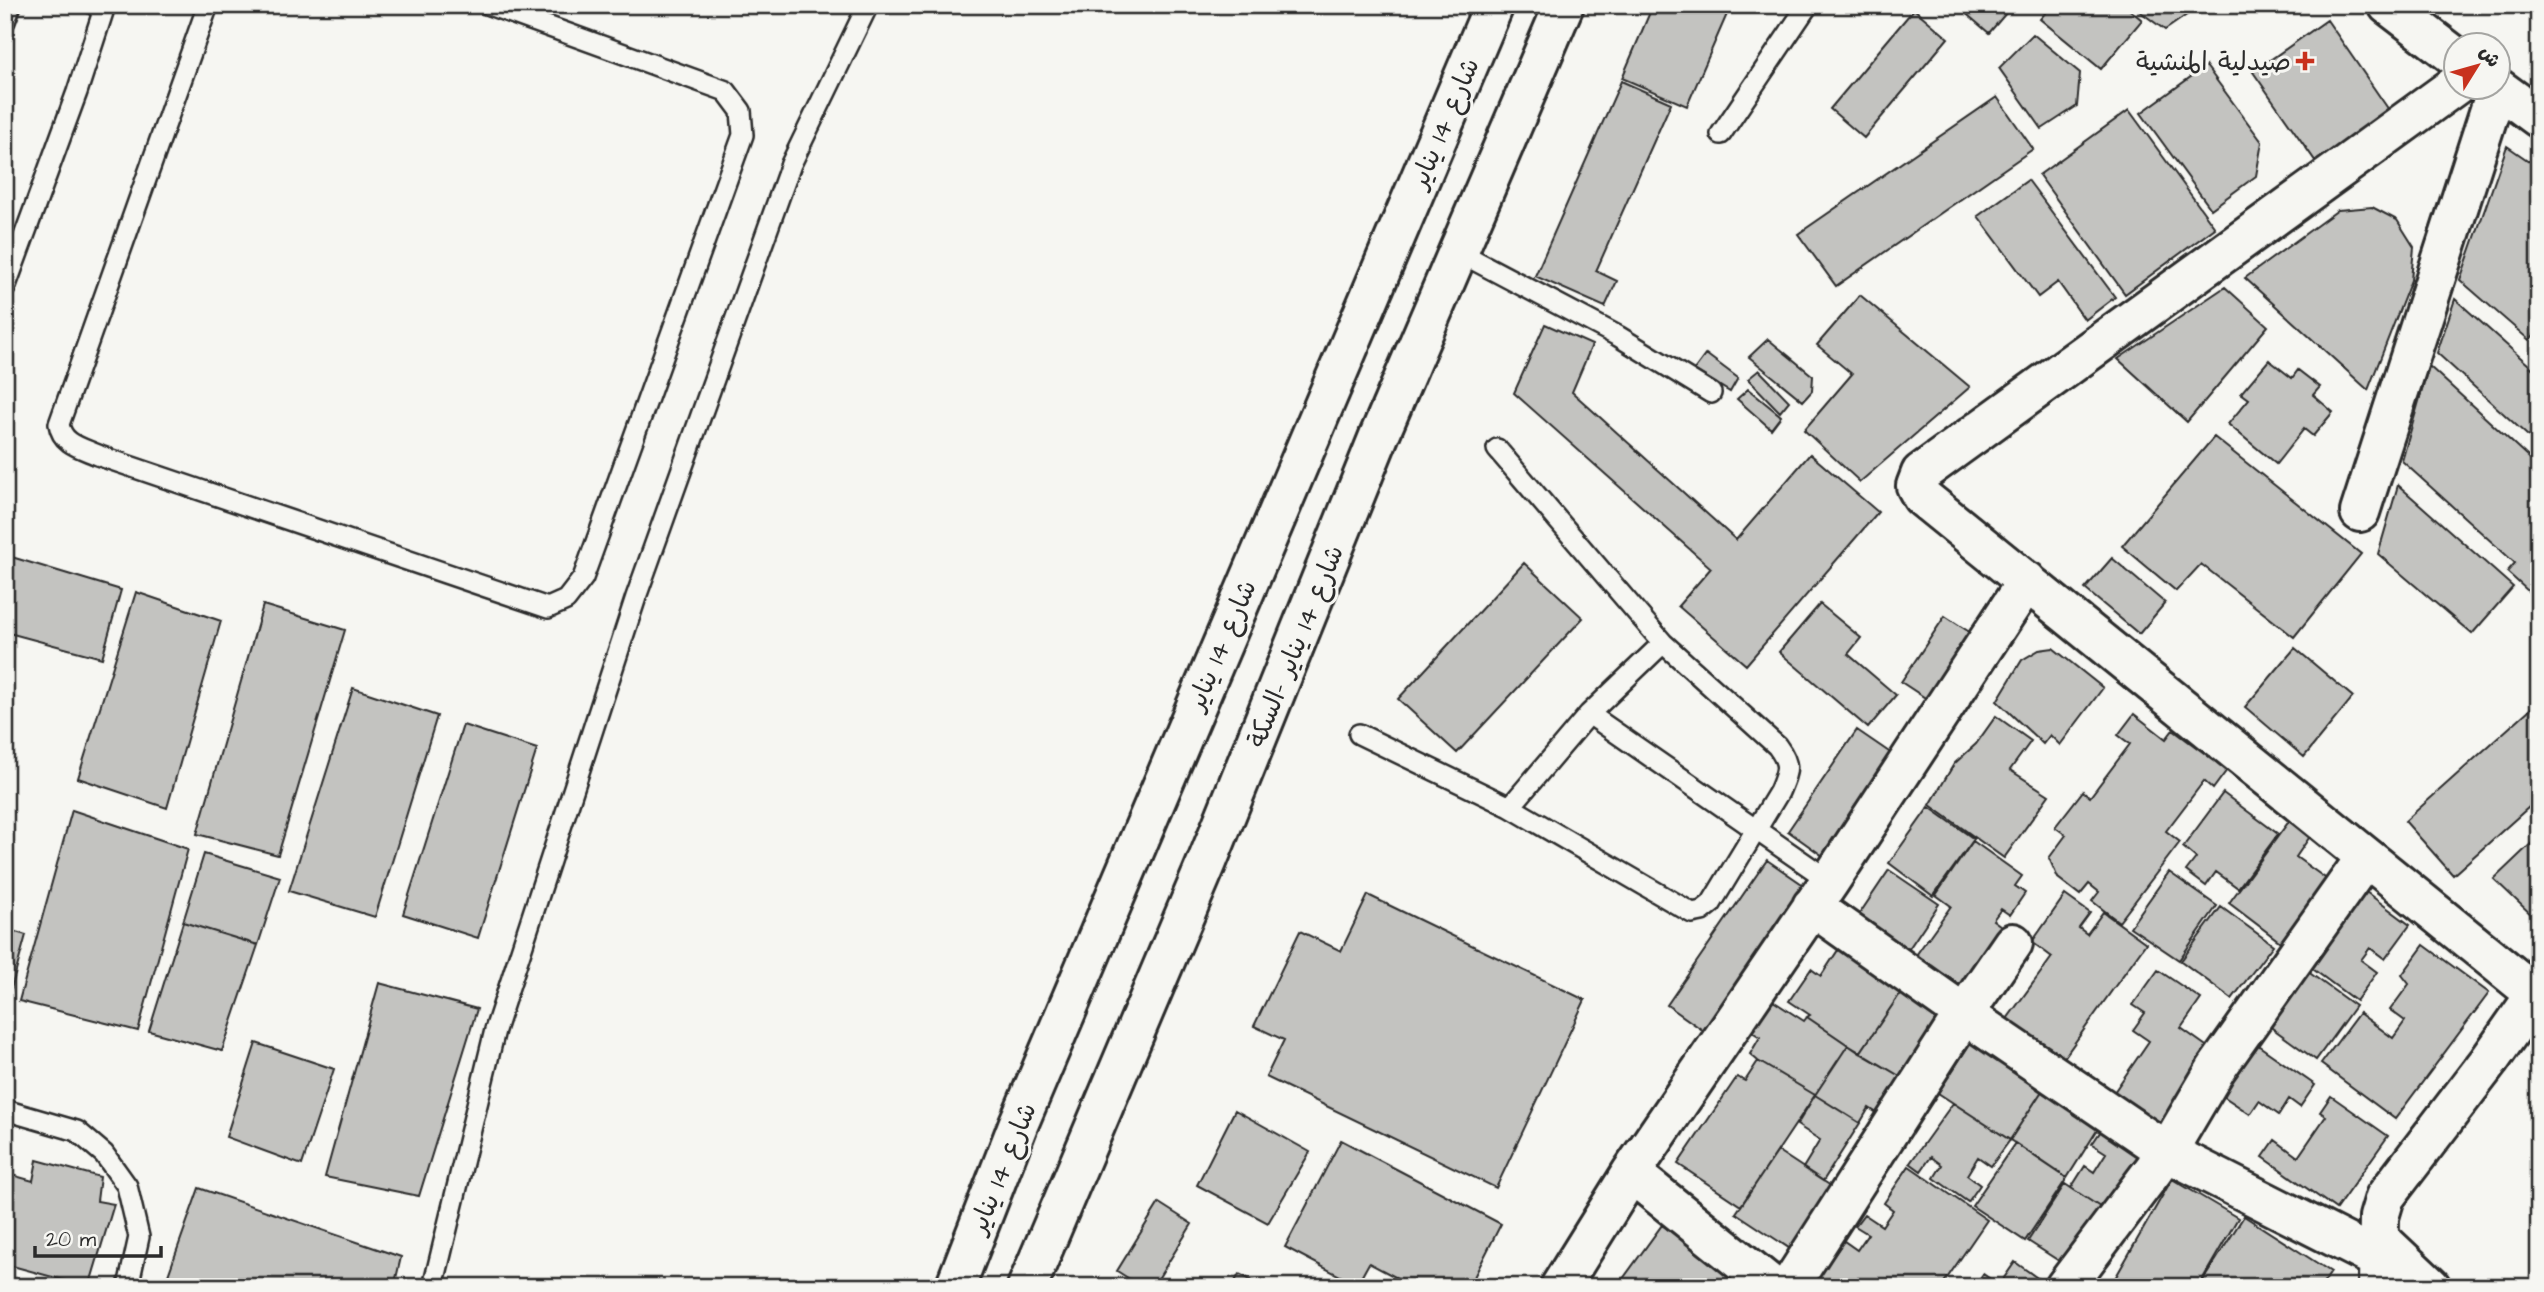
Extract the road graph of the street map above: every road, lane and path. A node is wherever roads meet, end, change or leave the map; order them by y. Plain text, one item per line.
1 (11, 5) edge
2 (95, 5) edge
3 (208, 5) edge
4 (489, 5) edge
5 (868, 5) edge
6 (1494, 5) edge
7 (1564, 5) edge
8 (1808, 5) edge
9 (2388, 5) edge
10 (5, 21) edge
11 (2442, 46) edge
12 (2442, 95) edge
13 (2512, 98) edge
14 (2493, 102) edge
15 (2539, 118) edge
16 (1721, 134) dead end
17 (1457, 251) junction
18 (5, 288) edge
19 (1711, 393) dead end
20 (1497, 449) dead end
21 (2360, 512) dead end
22 (2027, 581) junction
23 (1663, 643) junction
24 (1589, 714) junction
25 (1359, 734) dead end
26 (1510, 807) junction
27 (1756, 831) junction
28 (2366, 857) junction
29 (1821, 893) junction
30 (2013, 943) dead end
31 (2538, 995) edge
32 (1964, 1014) junction
33 (5, 1110) edge
34 (2167, 1152) junction
35 (1631, 1173) junction
36 (2378, 1261) edge
37 (128, 1287) edge
38 (433, 1287) edge
39 (955, 1287) edge
40 (1027, 1287) edge
41 (1560, 1287) edge
42 (1773, 1287) edge
43 (1788, 1287) edge
44 (2065, 1287) edge
45 (2431, 1287) edge

1 - 10 lane
2 - 18 lane
3 - 4 lane
5 - 38 lane
6 - 39 main road, شارع 14 يناير
7 - 17 main road, شارع 14 يناير -السكة
8 - 16 lane
9 - 11 main road
12 - 22 main road
13 - 15 main road
14 - 21 main road
17 - 19 lane
17 - 40 main road, شارع 14 يناير -السكة
20 - 23 lane
22 - 28 main road
22 - 29 main road
23 - 24 lane
23 - 27 lane
24 - 26 lane
24 - 27 lane
25 - 26 lane
26 - 27 lane
27 - 29 lane
28 - 31 main road
28 - 34 main road
29 - 32 main road
29 - 35 main road
30 - 32 main road
31 - 36 main road
32 - 34 main road
32 - 43 main road
33 - 37 lane
34 - 36 main road
34 - 44 main road
35 - 41 main road
35 - 42 main road
36 - 45 main road

